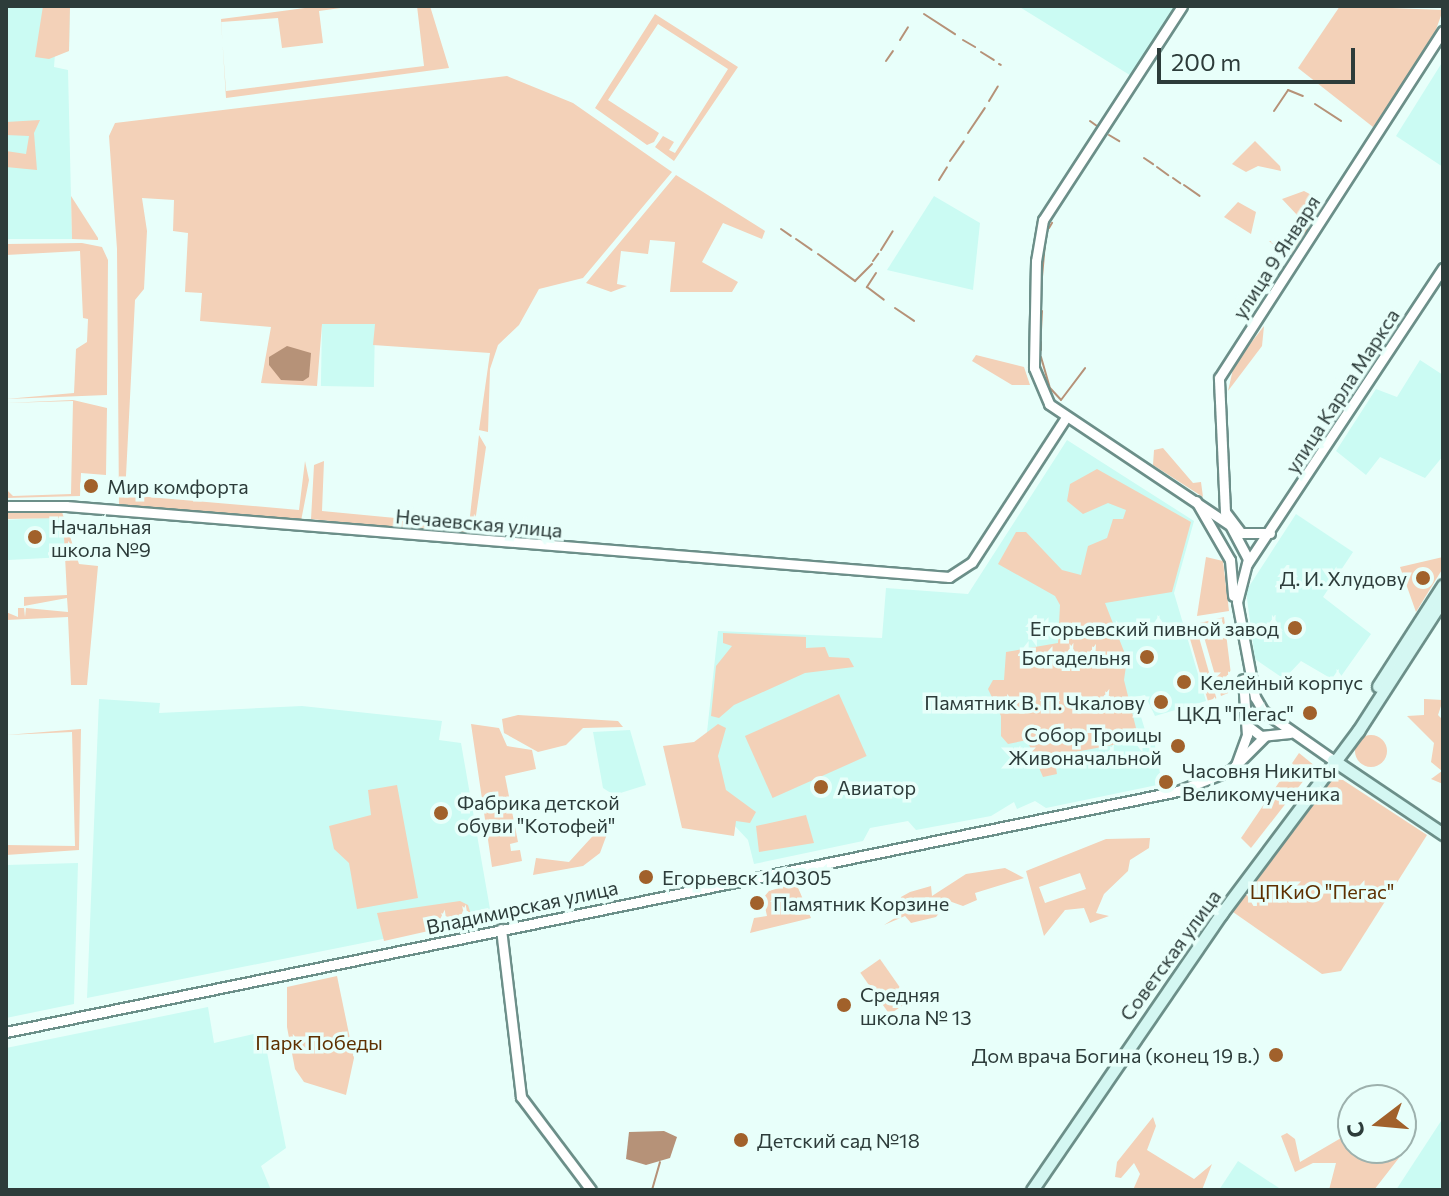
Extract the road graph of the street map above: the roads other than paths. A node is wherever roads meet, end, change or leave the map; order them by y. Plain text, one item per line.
1 (1182, 6) edge
2 (1443, 31) edge
3 (1443, 268) edge
4 (1066, 417) junction
5 (1193, 497) junction
6 (6, 506) edge
7 (1230, 525) junction
8 (1270, 533) junction
9 (1242, 551) junction
10 (1231, 561) junction
11 (1246, 565) junction
12 (1443, 585) edge
13 (1443, 599) edge
14 (1263, 711) junction
15 (1273, 718) junction
16 (1248, 723) junction
17 (1293, 733) junction
18 (1267, 735) junction
19 (1344, 746) junction
20 (1333, 760) junction
21 (1231, 770) junction
22 (1443, 834) edge
23 (501, 929) junction
24 (6, 1032) edge
25 (591, 1190) edge
26 (1032, 1190) edge

1 - 4 street
2 - 7 street, улица 9 Января
3 - 8 street, улица Карла Маркса
4 - 5 street
4 - 6 street, Нечаевская улица
5 - 7 street
5 - 10 street
7 - 8 street
7 - 9 street, улица 9 Января
8 - 9 street
8 - 11 street, улица Карла Маркса
9 - 10 street
9 - 11 street, улица 9 Января
10 - 11 street
10 - 16 street
11 - 14 street
12 - 19 main road, Советская улица
13 - 19 main road, Советская улица
14 - 15 street
14 - 16 street
15 - 17 street
15 - 18 street
16 - 18 street
16 - 21 street
17 - 18 street
17 - 20 street
18 - 21 street, Владимирская улица
19 - 20 main road, Советская улица
20 - 22 main road
20 - 26 main road, Советская улица
21 - 23 street, Владимирская улица
23 - 24 street, Владимирская улица
23 - 25 street

